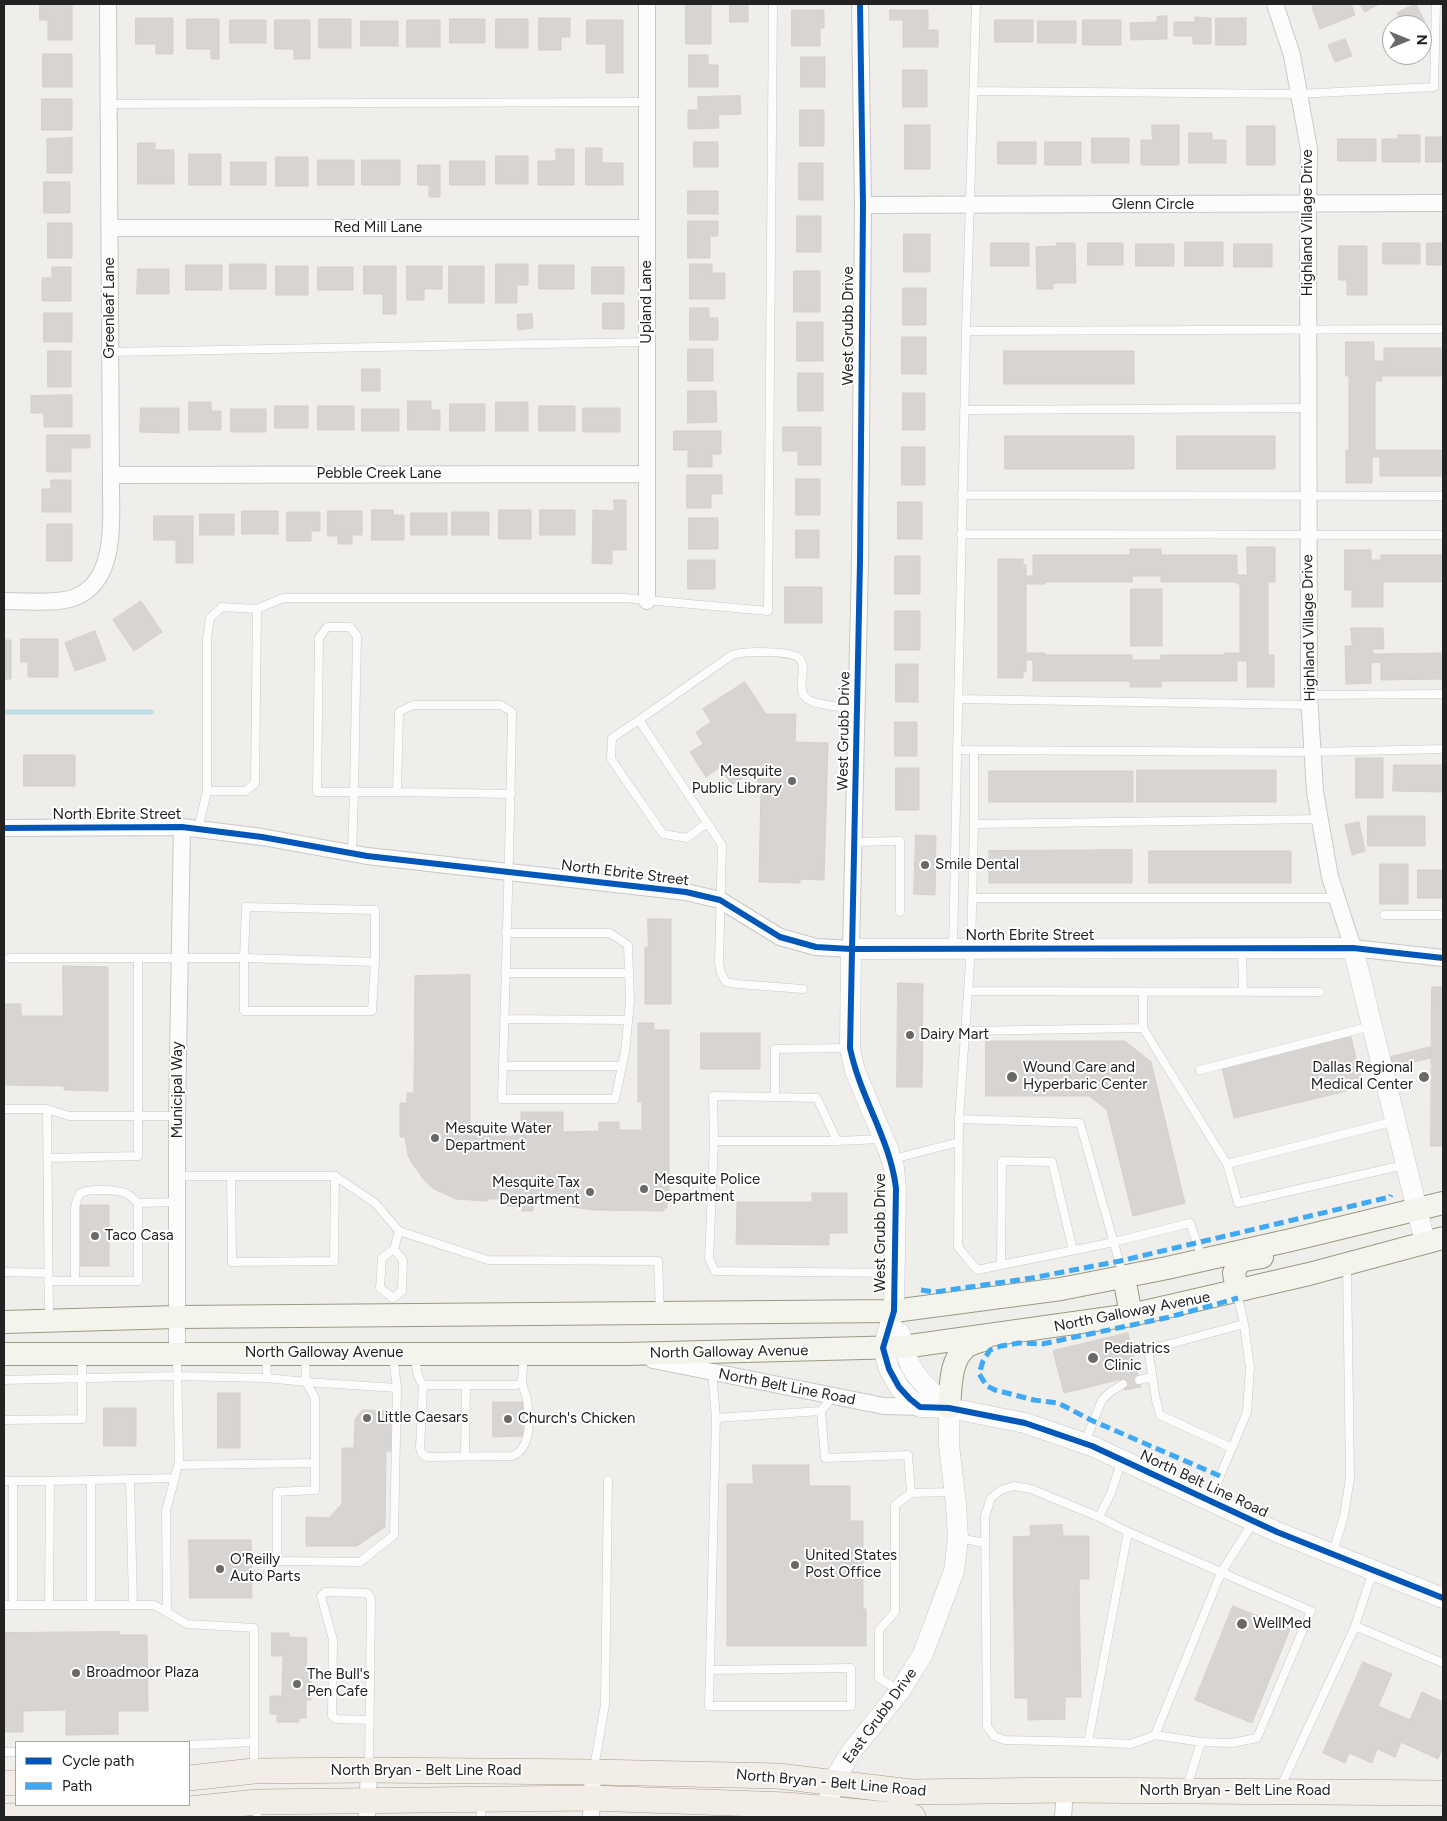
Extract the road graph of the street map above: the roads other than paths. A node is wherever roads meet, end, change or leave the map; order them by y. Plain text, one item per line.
1 (108, 4) edge
2 (647, 4) edge
3 (773, 4) edge
4 (860, 4) edge
5 (976, 4) edge
6 (1276, 4) edge
7 (1436, 4) edge
8 (974, 91) junction
9 (1299, 94) junction
10 (647, 102) junction
11 (109, 104) junction
12 (1443, 203) edge
13 (863, 205) junction
14 (970, 205) junction
15 (1308, 205) junction
16 (110, 228) junction
17 (647, 228) junction
18 (1443, 329) edge
19 (966, 331) junction
20 (1308, 331) junction
21 (647, 342) junction
22 (110, 352) junction
23 (1308, 408) junction
24 (964, 410) junction
25 (647, 474) junction
26 (111, 475) junction
27 (962, 495) junction
28 (1308, 495) junction
29 (1443, 496) edge
30 (961, 534) junction
31 (1308, 535) junction
32 (1443, 535) edge
33 (4, 601) edge
34 (647, 601) junction
35 (257, 609) junction
36 (1443, 694) edge
37 (958, 699) junction
38 (1309, 700) junction
39 (857, 709) junction
40 (639, 720) junction
41 (1443, 749) edge
42 (957, 750) junction
43 (974, 750) junction
44 (1313, 752) junction
45 (207, 791) junction
46 (354, 792) junction
47 (397, 792) junction
48 (511, 794) junction
49 (1320, 819) junction
50 (707, 823) junction
51 (974, 824) junction
52 (4, 828) edge
53 (190, 828) junction
54 (854, 842) junction
55 (352, 853) junction
56 (508, 872) junction
57 (972, 898) junction
58 (1337, 898) junction
59 (720, 900) junction
60 (900, 912) dead end
61 (1384, 916) dead end
62 (1443, 916) edge
63 (506, 933) junction
64 (1242, 948) junction
65 (1353, 948) junction
66 (851, 949) junction
67 (962, 949) junction
68 (1443, 955) edge
69 (9, 958) dead end
70 (138, 958) junction
71 (179, 958) junction
72 (244, 958) junction
73 (375, 962) junction
74 (505, 973) junction
75 (629, 973) junction
76 (803, 989) dead end
77 (968, 991) junction
78 (1142, 992) junction
79 (1243, 992) junction
80 (1320, 992) dead end
81 (504, 1019) junction
82 (628, 1020) junction
83 (1372, 1026) junction
84 (1143, 1028) junction
85 (965, 1031) junction
86 (850, 1048) junction
87 (503, 1066) junction
88 (622, 1066) junction
89 (1200, 1070) dead end
90 (775, 1097) junction
91 (4, 1109) edge
92 (47, 1109) junction
93 (138, 1116) junction
94 (177, 1116) junction
95 (960, 1119) junction
96 (1395, 1121) junction
97 (884, 1139) junction
98 (714, 1141) junction
99 (837, 1141) junction
100 (959, 1142) junction
101 (48, 1158) junction
102 (891, 1160) junction
103 (1227, 1164) junction
104 (1405, 1165) junction
105 (177, 1176) junction
106 (231, 1176) junction
107 (335, 1176) junction
108 (177, 1202) junction
109 (138, 1203) junction
110 (1443, 1203) edge
111 (1416, 1209) junction
112 (399, 1231) junction
113 (1301, 1238) junction
114 (1434, 1240) edge
115 (1114, 1242) junction
116 (394, 1249) junction
117 (1073, 1250) junction
118 (1203, 1260) junction
119 (1347, 1264) junction
120 (1001, 1265) junction
121 (4, 1272) edge
122 (48, 1273) junction
123 (895, 1273) junction
124 (1124, 1277) junction
125 (48, 1281) junction
126 (75, 1281) junction
127 (1237, 1291) junction
128 (393, 1307) junction
129 (894, 1311) junction
130 (660, 1314) junction
131 (1131, 1315) junction
132 (177, 1317) junction
133 (49, 1320) junction
134 (4, 1322) edge
135 (1244, 1324) junction
136 (997, 1334) junction
137 (893, 1348) junction
138 (82, 1353) junction
139 (177, 1353) junction
140 (266, 1353) junction
141 (305, 1353) junction
142 (393, 1353) junction
143 (4, 1354) edge
144 (416, 1354) junction
145 (523, 1354) junction
146 (626, 1354) junction
147 (712, 1372) junction
148 (176, 1376) junction
149 (1152, 1377) junction
150 (266, 1378) junction
151 (82, 1379) junction
152 (4, 1380) edge
153 (1139, 1380) dead end
154 (306, 1382) junction
155 (522, 1383) junction
156 (1123, 1384) dead end
157 (423, 1385) junction
158 (466, 1385) junction
159 (397, 1388) junction
160 (834, 1396) junction
161 (920, 1407) junction
162 (949, 1408) junction
163 (822, 1411) junction
164 (716, 1418) junction
165 (4, 1420) edge
166 (1084, 1444) junction
167 (1232, 1448) junction
168 (465, 1456) junction
169 (1122, 1460) junction
170 (315, 1463) junction
171 (178, 1465) junction
172 (175, 1478) junction
173 (130, 1479) junction
174 (50, 1480) junction
175 (91, 1480) junction
176 (608, 1480) dead end
177 (4, 1481) edge
178 (13, 1481) junction
179 (954, 1492) junction
180 (911, 1493) junction
181 (1209, 1500) junction
182 (1099, 1517) junction
183 (1253, 1521) junction
184 (1128, 1532) junction
185 (958, 1538) junction
186 (985, 1543) junction
187 (1332, 1554) junction
188 (1374, 1570) junction
189 (1221, 1573) junction
190 (1443, 1598) edge
191 (4, 1605) edge
192 (13, 1605) junction
193 (49, 1605) junction
194 (91, 1605) junction
195 (132, 1605) junction
196 (168, 1612) junction
197 (1355, 1626) junction
198 (1443, 1663) edge
199 (710, 1670) junction
200 (900, 1691) junction
201 (370, 1720) junction
202 (1155, 1735) junction
203 (254, 1742) junction
204 (1088, 1742) junction
205 (1201, 1742) junction
206 (190, 1745) edge
207 (369, 1770) junction
208 (254, 1771) junction
209 (593, 1772) junction
210 (190, 1778) edge
211 (833, 1782) junction
212 (1065, 1790) junction
213 (1186, 1791) junction
214 (1278, 1792) junction
215 (1443, 1793) edge
216 (481, 1808) edge
217 (591, 1808) edge
218 (367, 1809) edge
219 (257, 1810) edge
220 (141, 1812) edge
221 (826, 1813) edge
222 (4, 1816) edge
223 (30, 1817) edge
224 (913, 1817) edge
225 (1063, 1817) edge

1 - 11 street, Greenleaf Lane
2 - 10 street, Upland Lane
3 - 34 lane
4 - 13 street, West Grubb Drive
5 - 8 lane
6 - 9 street, Highland Village Drive
7 - 9 lane
8 - 9 lane
8 - 14 lane
9 - 15 street, Highland Village Drive
10 - 11 lane
10 - 17 street, Upland Lane
11 - 16 street, Greenleaf Lane
12 - 15 street, Glenn Circle
13 - 14 street, Glenn Circle
13 - 39 street, West Grubb Drive
14 - 15 street, Glenn Circle
14 - 19 lane
15 - 20 street, Highland Village Drive
16 - 17 street, Red Mill Lane
16 - 22 street, Greenleaf Lane
17 - 21 street, Upland Lane
18 - 20 lane
19 - 20 lane
19 - 24 lane
20 - 23 street, Highland Village Drive
21 - 22 lane
21 - 25 street, Upland Lane
22 - 26 street, Greenleaf Lane
23 - 24 lane
23 - 28 street, Highland Village Drive
24 - 27 lane
25 - 26 street, Pebble Creek Lane
25 - 34 street, Upland Lane
26 - 33 street, Greenleaf Lane
27 - 28 lane
27 - 30 lane
28 - 29 lane
28 - 31 street, Highland Village Drive
30 - 31 lane
30 - 37 lane
31 - 32 lane
31 - 38 street, Highland Village Drive
34 - 35 lane
35 - 45 lane
35 - 45 lane
36 - 38 lane
37 - 38 lane
37 - 42 lane
38 - 44 street, Highland Village Drive
39 - 40 lane
39 - 54 street, West Grubb Drive
40 - 50 lane
40 - 50 lane
41 - 44 lane
42 - 43 lane
42 - 67 lane
43 - 44 lane
43 - 51 lane
44 - 49 street, Highland Village Drive
45 - 53 lane
46 - 46 lane
46 - 47 lane
46 - 55 lane
47 - 48 lane
47 - 48 lane
48 - 56 lane
49 - 51 lane
49 - 58 street, Highland Village Drive
50 - 59 lane
51 - 57 lane
52 - 53 street, North Ebrite Street
53 - 55 street, North Ebrite Street
53 - 71 street, Municipal Way
54 - 60 lane
54 - 66 street, West Grubb Drive
55 - 56 street, North Ebrite Street
56 - 59 street, North Ebrite Street
56 - 63 lane
57 - 58 lane
57 - 67 lane
58 - 65 street, Highland Village Drive
59 - 66 street, North Ebrite Street
59 - 76 lane
61 - 62 lane
63 - 74 lane
63 - 75 lane
64 - 65 street, North Ebrite Street
64 - 67 street, North Ebrite Street
64 - 79 lane
65 - 68 street, North Ebrite Street
65 - 83 street, Highland Village Drive
66 - 67 street, North Ebrite Street
66 - 86 street, West Grubb Drive
67 - 77 lane
69 - 70 lane
70 - 71 lane
70 - 93 lane
71 - 72 lane
71 - 94 street, Municipal Way
72 - 73 lane
72 - 73 lane
72 - 73 lane
74 - 75 lane
74 - 81 lane
75 - 82 lane
77 - 78 lane
77 - 85 lane
78 - 79 lane
78 - 84 lane
79 - 80 lane
81 - 82 lane
81 - 87 lane
82 - 88 lane
83 - 89 lane
83 - 96 street, Highland Village Drive
84 - 85 lane
84 - 103 lane
85 - 95 lane
86 - 90 lane
86 - 97 street, West Grubb Drive
87 - 88 lane
87 - 88 lane
90 - 98 lane
90 - 99 lane
91 - 92 lane
92 - 93 lane
92 - 101 lane
93 - 94 lane
93 - 101 lane
94 - 105 street, Municipal Way
95 - 100 lane
95 - 115 lane
96 - 103 lane
96 - 104 street, Highland Village Drive
97 - 99 lane
97 - 102 street, West Grubb Drive
98 - 99 lane
98 - 123 lane
100 - 102 lane
100 - 120 lane
101 - 122 lane
102 - 123 street, West Grubb Drive
103 - 104 lane
104 - 111 street, Highland Village Drive
105 - 106 lane
105 - 108 street, Municipal Way
106 - 107 lane
106 - 107 lane
107 - 112 lane
108 - 109 lane
108 - 132 street, Municipal Way
109 - 126 lane
109 - 126 lane
110 - 111 main road
111 - 113 main road
111 - 114 street, Highland Village Drive
112 - 116 lane
112 - 130 lane
113 - 118 main road
113 - 127 main road
114 - 119 main road, North Galloway Avenue
115 - 117 lane
115 - 118 lane
115 - 124 lane
116 - 128 lane
116 - 128 lane
117 - 120 lane
117 - 120 lane
118 - 124 main road
119 - 127 main road, North Galloway Avenue
119 - 187 lane
121 - 122 lane
122 - 125 lane
123 - 129 street, West Grubb Drive
124 - 129 main road
124 - 131 main road
125 - 126 lane
125 - 133 lane
127 - 131 main road, North Galloway Avenue
127 - 135 lane
128 - 130 main road
128 - 132 main road
128 - 142 main road
129 - 130 main road
129 - 137 street, West Grubb Drive
131 - 136 main road, North Galloway Avenue
132 - 133 main road
132 - 139 street, Municipal Way
133 - 134 main road
135 - 149 lane
135 - 167 lane
136 - 137 main road, North Galloway Avenue
136 - 162 main road
137 - 146 main road, North Galloway Avenue
137 - 161 street
137 - 162 street
138 - 139 main road, North Galloway Avenue
138 - 143 main road, North Galloway Avenue
138 - 151 lane
139 - 140 main road, North Galloway Avenue
139 - 148 lane
140 - 141 main road, North Galloway Avenue
140 - 150 lane
141 - 142 main road, North Galloway Avenue
141 - 154 lane
142 - 144 main road, North Galloway Avenue
142 - 159 lane
144 - 145 main road, North Galloway Avenue
144 - 157 lane
145 - 146 main road, North Galloway Avenue
145 - 155 lane
146 - 147 street, North Belt Line Road
147 - 160 street, North Belt Line Road
147 - 164 lane
148 - 150 lane
148 - 151 lane
148 - 171 lane
149 - 153 lane
149 - 167 lane
150 - 154 lane
151 - 152 lane
151 - 165 lane
154 - 159 lane
154 - 170 lane
155 - 158 lane
155 - 168 lane
156 - 166 lane
157 - 158 lane
157 - 168 lane
158 - 168 lane
159 - 170 lane
160 - 161 street, North Belt Line Road
160 - 163 lane
161 - 162 street
162 - 166 street, North Belt Line Road
162 - 179 street, East Grubb Drive
163 - 164 lane
163 - 180 lane
164 - 199 lane
166 - 169 street, North Belt Line Road
167 - 181 lane
169 - 181 street, North Belt Line Road
169 - 182 lane
170 - 171 lane
171 - 172 lane
172 - 173 lane
172 - 196 lane
173 - 175 lane
173 - 195 lane
174 - 175 lane
174 - 178 lane
174 - 193 lane
175 - 194 lane
176 - 209 lane
177 - 178 lane
178 - 192 lane
179 - 180 lane
179 - 185 street, East Grubb Drive
180 - 200 lane
181 - 183 street, North Belt Line Road
182 - 184 lane
182 - 186 lane
183 - 187 street, North Belt Line Road
183 - 189 lane
184 - 189 lane
184 - 204 lane
185 - 186 lane
185 - 200 street, East Grubb Drive
186 - 204 lane
187 - 188 street, North Belt Line Road
188 - 190 street, North Belt Line Road
188 - 197 lane
189 - 202 lane
189 - 205 lane
191 - 192 lane
192 - 193 lane
193 - 194 lane
194 - 195 lane
195 - 196 lane
196 - 203 lane
197 - 198 lane
197 - 214 lane
199 - 199 lane
200 - 211 street, East Grubb Drive
201 - 201 lane
201 - 207 lane
202 - 204 lane
202 - 205 lane
203 - 206 lane
203 - 208 lane
205 - 213 lane
207 - 208 main road, North Bryan - Belt Line Road
207 - 209 main road, North Bryan - Belt Line Road
207 - 218 street
208 - 210 main road, North Bryan - Belt Line Road
209 - 211 main road, North Bryan - Belt Line Road
209 - 217 street
211 - 212 main road, North Bryan - Belt Line Road
211 - 221 street, East Grubb Drive
212 - 213 main road, North Bryan - Belt Line Road
212 - 225 street
213 - 214 main road, North Bryan - Belt Line Road
214 - 215 main road, North Bryan - Belt Line Road
216 - 217 main road, North Bryan - Belt Line Road
216 - 218 main road, North Bryan - Belt Line Road
217 - 221 main road, North Bryan - Belt Line Road
218 - 219 main road, North Bryan - Belt Line Road
219 - 220 main road, North Bryan - Belt Line Road
220 - 223 main road, North Bryan - Belt Line Road
221 - 224 main road, North Bryan - Belt Line Road
222 - 223 main road, North Bryan - Belt Line Road

